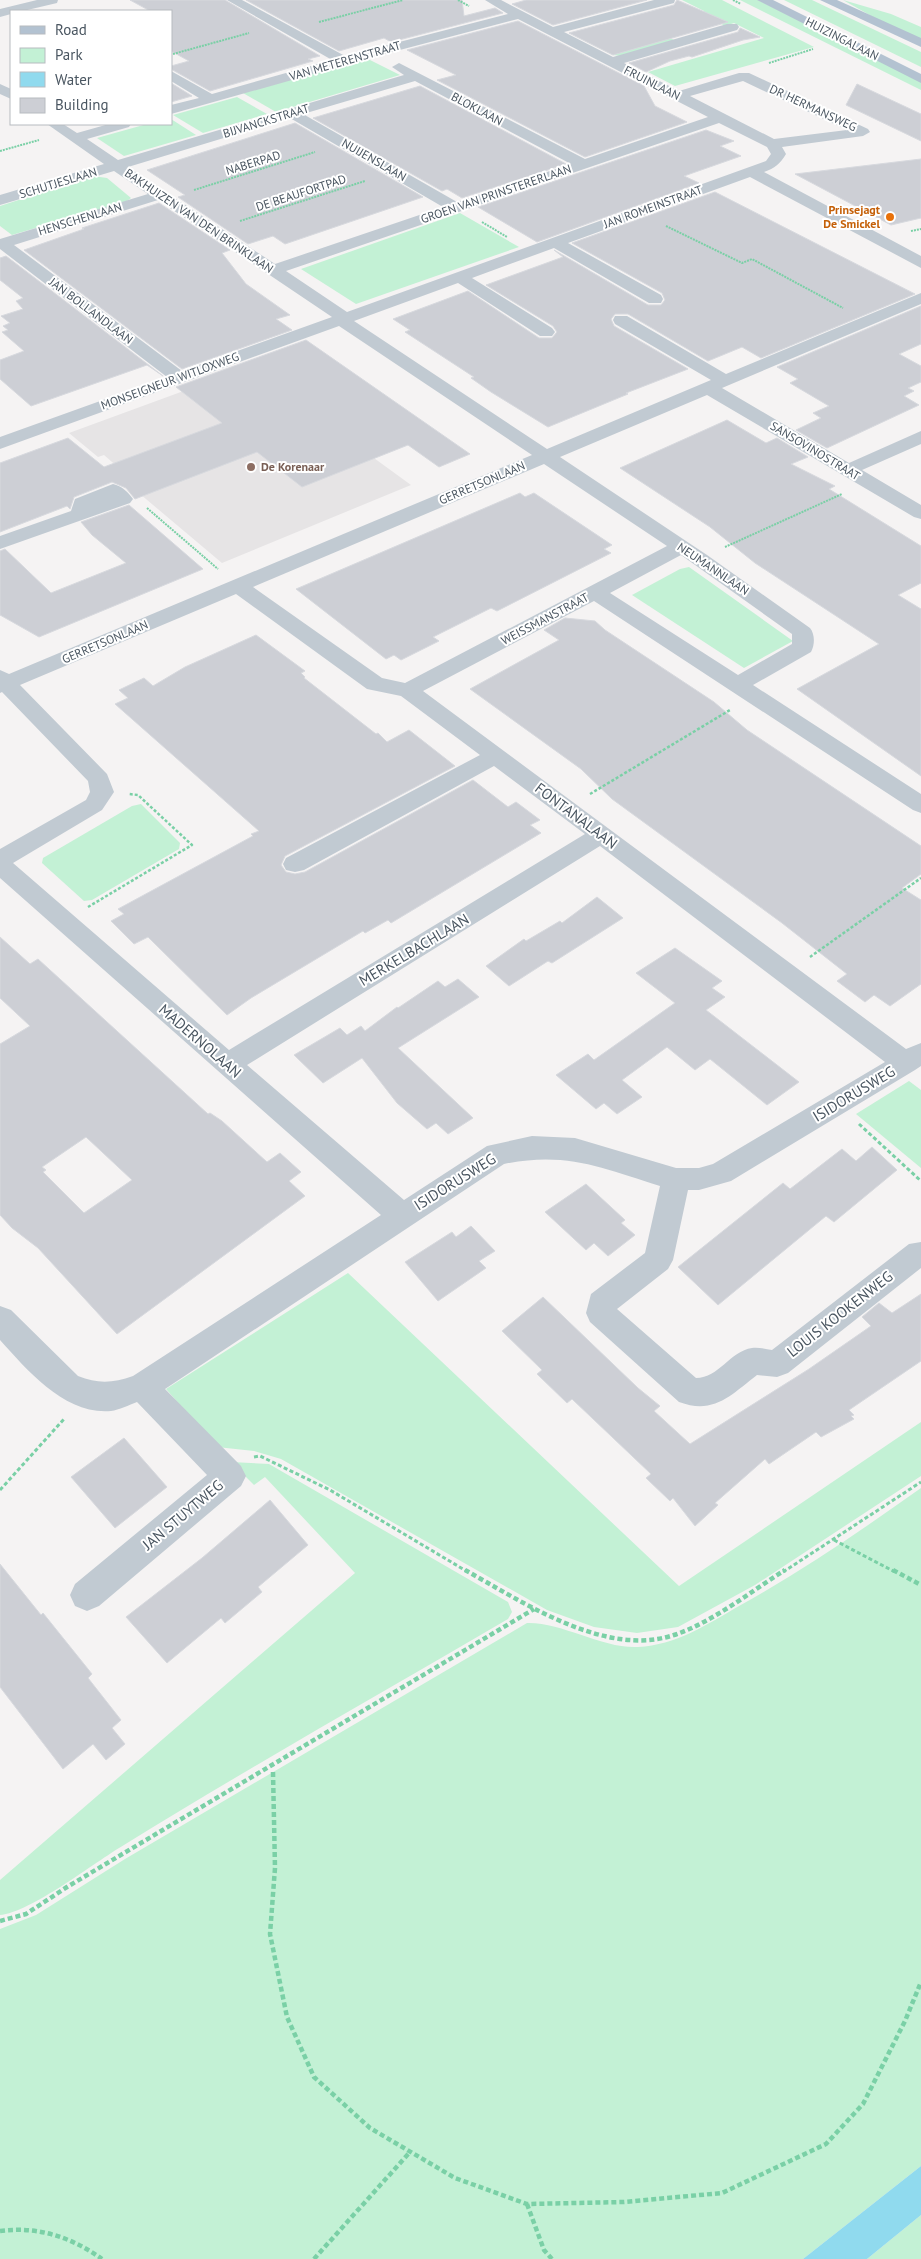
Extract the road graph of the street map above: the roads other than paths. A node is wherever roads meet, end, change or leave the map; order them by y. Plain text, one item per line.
1 (233, 0) edge
2 (669, 0) edge
3 (763, 0) edge
4 (826, 0) edge
5 (49, 1) edge
6 (499, 1) edge
7 (12, 10) edge
8 (62, 10) edge
9 (519, 15) junction
10 (732, 27) dead end
11 (552, 32) junction
12 (919, 44) edge
13 (372, 53) junction
14 (344, 61) junction
15 (611, 62) junction
16 (172, 76) edge
17 (416, 76) junction
18 (921, 79) edge
19 (676, 96) junction
20 (211, 99) junction
21 (172, 110) edge
22 (291, 113) junction
23 (720, 118) junction
24 (116, 125) edge
25 (65, 131) edge
26 (772, 144) junction
27 (583, 164) junction
28 (116, 165) junction
29 (751, 171) junction
30 (163, 197) junction
31 (0, 200) edge
32 (456, 208) junction
33 (555, 242) junction
34 (1, 244) edge
35 (921, 263) edge
36 (273, 270) junction
37 (460, 277) junction
38 (921, 298) edge
39 (655, 299) dead end
40 (343, 319) junction
41 (621, 320) dead end
42 (546, 332) dead end
43 (180, 378) junction
44 (717, 384) junction
45 (921, 436) edge
46 (0, 443) edge
47 (545, 456) junction
48 (848, 470) junction
49 (81, 513) dead end
50 (921, 513) edge
51 (0, 543) edge
52 (681, 547) junction
53 (238, 586) junction
54 (595, 592) junction
55 (2, 682) edge
56 (408, 690) junction
57 (745, 690) junction
58 (495, 756) junction
59 (921, 805) edge
60 (601, 835) junction
61 (0, 860) edge
62 (295, 864) dead end
63 (0, 866) edge
64 (913, 1058) edge
65 (227, 1064) junction
66 (676, 1179) junction
67 (401, 1215) junction
68 (919, 1253) dead end
69 (6, 1337) edge
70 (142, 1387) junction
71 (86, 1595) dead end

1 - 14 street
2 - 11 street
3 - 18 main road, HUIZINGALAAN
4 - 12 main road, HUIZINGALAAN
5 - 7 street
5 - 8 street
6 - 9 street, FRUINLAAN
9 - 11 street, FRUINLAAN
9 - 13 street, VAN METERENSTRAAT
10 - 15 street
11 - 15 street, FRUINLAAN
13 - 14 street, VAN METERENSTRAAT
13 - 17 street, BLOKLAAN
14 - 20 street, VAN METERENSTRAAT
15 - 19 street, FRUINLAAN
16 - 20 street
17 - 22 street, BIJVANCKSTRAAT
17 - 27 street, BLOKLAAN
19 - 23 street, FRUINLAAN
19 - 26 street, DR HERMANSWEG
20 - 21 street, VAN METERENSTRAAT
22 - 28 street, BIJVANCKSTRAAT
22 - 32 street, NUIJENSLAAN
23 - 26 street, FRUINLAAN
23 - 27 street, GROEN VAN PRINSTERERLAAN
24 - 25 street
25 - 28 street, BAKHUIZEN VAN DEN BRINKLAAN
26 - 29 street
27 - 32 street, GROEN VAN PRINSTERERLAAN
28 - 30 street, BAKHUIZEN VAN DEN BRINKLAAN
28 - 31 street, SCHUTJESLAAN
29 - 33 street, JAN ROMEINSTRAAT
29 - 35 street
30 - 34 street, HENSCHENLAAN
30 - 36 street, BAKHUIZEN VAN DEN BRINKLAAN
32 - 36 street, GROEN VAN PRINSTERERLAAN
33 - 37 street, JAN ROMEINSTRAAT
33 - 39 street
34 - 43 street, JAN BOLLANDLAAN
36 - 40 street, BAKHUIZEN VAN DEN BRINKLAAN
37 - 40 street, JAN ROMEINSTRAAT
37 - 42 street
38 - 44 street, GERRETSONLAAN
40 - 43 street, MONSEIGNEUR WITLOXWEG
40 - 47 street, BAKHUIZEN VAN DEN BRINKLAAN
41 - 44 street
43 - 46 street, MONSEIGNEUR WITLOXWEG
44 - 47 street, GERRETSONLAAN
44 - 48 street, SANSOVINOSTRAAT
45 - 48 street
47 - 52 street, NEUMANNLAAN
47 - 53 street, GERRETSONLAAN
48 - 50 street, SANSOVINOSTRAAT
49 - 51 street
52 - 54 street, WEISSMANSTRAAT
52 - 57 street, NEUMANNLAAN
53 - 55 street, GERRETSONLAAN
53 - 56 street, FONTANALAAN
54 - 56 street, WEISSMANSTRAAT
54 - 57 street
55 - 61 street
56 - 58 street, FONTANALAAN
57 - 59 street
58 - 60 street, FONTANALAAN
58 - 62 street
60 - 64 street, FONTANALAAN
60 - 65 street, MERKELBACHLAAN
63 - 65 street, MADERNOLAAN
64 - 66 street, ISIDORUSWEG
65 - 67 street, MADERNOLAAN
66 - 67 street, ISIDORUSWEG
66 - 68 street, LOUIS KOOKENWEG
67 - 70 street, ISIDORUSWEG
69 - 70 street, ISIDORUSWEG
70 - 71 street, JAN STUYTWEG

